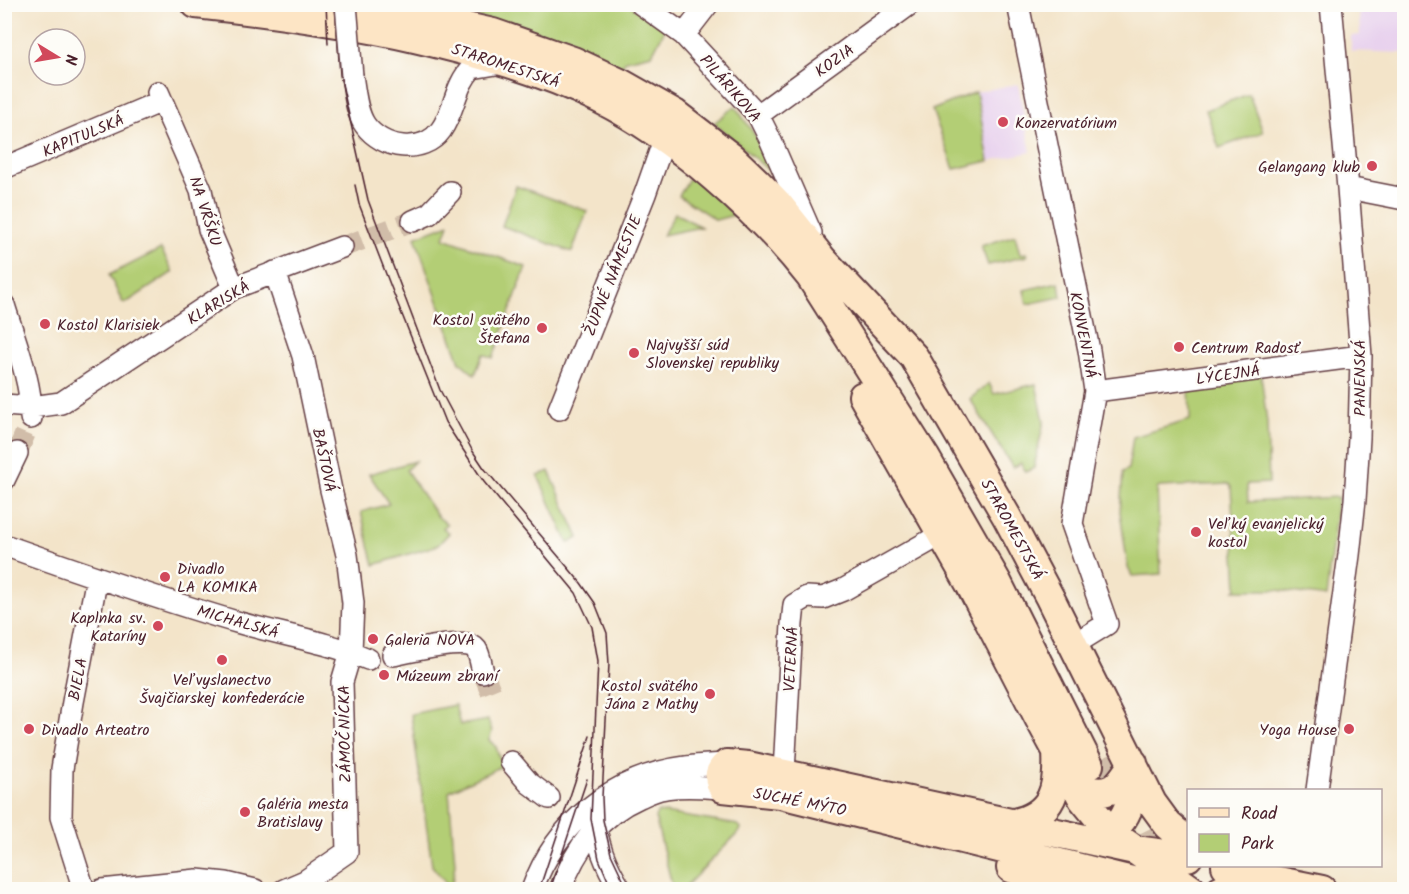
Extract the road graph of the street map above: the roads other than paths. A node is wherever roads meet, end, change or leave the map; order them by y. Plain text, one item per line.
1 (196, 4) edge
2 (346, 4) edge
3 (362, 4) edge
4 (641, 4) edge
5 (708, 4) edge
6 (910, 4) edge
7 (1018, 4) edge
8 (1331, 4) edge
9 (684, 35) junction
10 (511, 63) junction
11 (160, 96) joint
12 (758, 115) junction
13 (664, 140) junction
14 (4, 168) edge
15 (1348, 188) junction
16 (450, 192) dead end
17 (1404, 199) edge
18 (413, 221) tunnel mouth
19 (771, 232) junction
20 (342, 247) tunnel mouth
21 (822, 259) junction
22 (275, 272) junction
23 (234, 288) junction
24 (4, 305) edge
25 (1361, 356) junction
26 (1095, 391) junction
27 (4, 405) edge
28 (553, 406) dead end
29 (31, 413) junction
30 (17, 453) tunnel mouth
31 (4, 480) edge
32 (942, 534) junction
33 (5, 546) edge
34 (97, 577) junction
35 (1073, 645) junction
36 (393, 655) dead end
37 (360, 656) junction
38 (483, 672) tunnel mouth
39 (1057, 751) junction
40 (1323, 751) junction
41 (511, 762) dead end
42 (1133, 763) junction
43 (1090, 770) junction
44 (784, 772) junction
45 (725, 776) junction
46 (1310, 789) edge
47 (1317, 789) edge
48 (1324, 789) edge
49 (549, 798) dead end
50 (595, 798) junction
51 (1014, 823) junction
52 (597, 832) junction
53 (1178, 833) edge
54 (1103, 837) junction
55 (958, 838) junction
56 (1135, 850) junction
57 (1187, 857) edge
58 (1050, 861) junction
59 (1229, 867) edge
60 (1254, 876) junction
61 (1117, 878) junction
62 (1163, 889) edge
63 (84, 890) edge
64 (102, 890) edge
65 (255, 890) edge
66 (284, 890) edge
67 (532, 890) edge
68 (560, 890) edge
69 (621, 890) edge
70 (1072, 890) edge
71 (1084, 890) edge
72 (1192, 890) edge
73 (1220, 890) edge
74 (1322, 890) edge

1 - 10 main road, STAROMESTSKÁ
2 - 10 street, bridge
3 - 21 main road, STAROMESTSKÁ
4 - 9 street, PILÁRIKOVA
5 - 9 street
6 - 12 street, KOZIA
7 - 26 street, KONVENTNÁ
8 - 15 street, PANENSKÁ
9 - 12 street, PILÁRIKOVA
10 - 13 main road, STAROMESTSKÁ
11 - 14 street, KAPITULSKÁ
11 - 23 street, NA VŔŠKU
12 - 21 street, PILÁRIKOVA
13 - 19 main road, STAROMESTSKÁ
13 - 28 street, ŽUPNÉ NÁMESTIE
15 - 17 street
15 - 25 street, PANENSKÁ
16 - 18 street
19 - 32 main road, STAROMESTSKÁ
19 - 43 main road, STAROMESTSKÁ
20 - 22 street, KLARISKÁ
21 - 35 main road, STAROMESTSKÁ
21 - 43 main road, STAROMESTSKÁ
22 - 23 street, KLARISKÁ
22 - 37 street, BAŠTOVÁ
23 - 29 street, KLARISKÁ
24 - 29 street
25 - 26 street, LÝCEJNÁ
25 - 40 street, PANENSKÁ
26 - 35 street, KONVENTNÁ
27 - 29 street, KLARISKÁ
30 - 31 street
32 - 39 main road, STAROMESTSKÁ
32 - 44 street, VETERNÁ
33 - 34 street, MICHALSKÁ
34 - 37 street, MICHALSKÁ
34 - 63 street, BIELA
35 - 42 main road, STAROMESTSKÁ
36 - 38 street
37 - 66 street, ZÁMOČNÍCKA
39 - 43 main road, STAROMESTSKÁ
39 - 51 main road
40 - 46 street, PANENSKÁ
40 - 47 street, PANENSKÁ
40 - 48 street, PANENSKÁ
41 - 49 street
42 - 43 main road
42 - 53 main road, STAROMESTSKÁ
42 - 54 main road
43 - 54 main road
44 - 45 main road, SUCHÉ MÝTO
44 - 51 main road, SUCHÉ MÝTO
45 - 50 street
45 - 52 street
45 - 55 main road, SUCHÉ MÝTO
50 - 52 street
50 - 67 street
51 - 54 main road, SUCHÉ MÝTO
52 - 68 street
52 - 69 street
54 - 56 main road, SUCHÉ MÝTO
54 - 58 main road
54 - 62 main road
55 - 58 main road, SUCHÉ MÝTO
55 - 70 main road
56 - 57 main road, SUCHÉ MÝTO
56 - 72 main road, SUCHÉ MÝTO
58 - 61 main road, SUCHÉ MÝTO
59 - 60 main road
60 - 73 main road
60 - 74 main road
61 - 62 main road, SUCHÉ MÝTO
61 - 71 street
64 - 65 street

